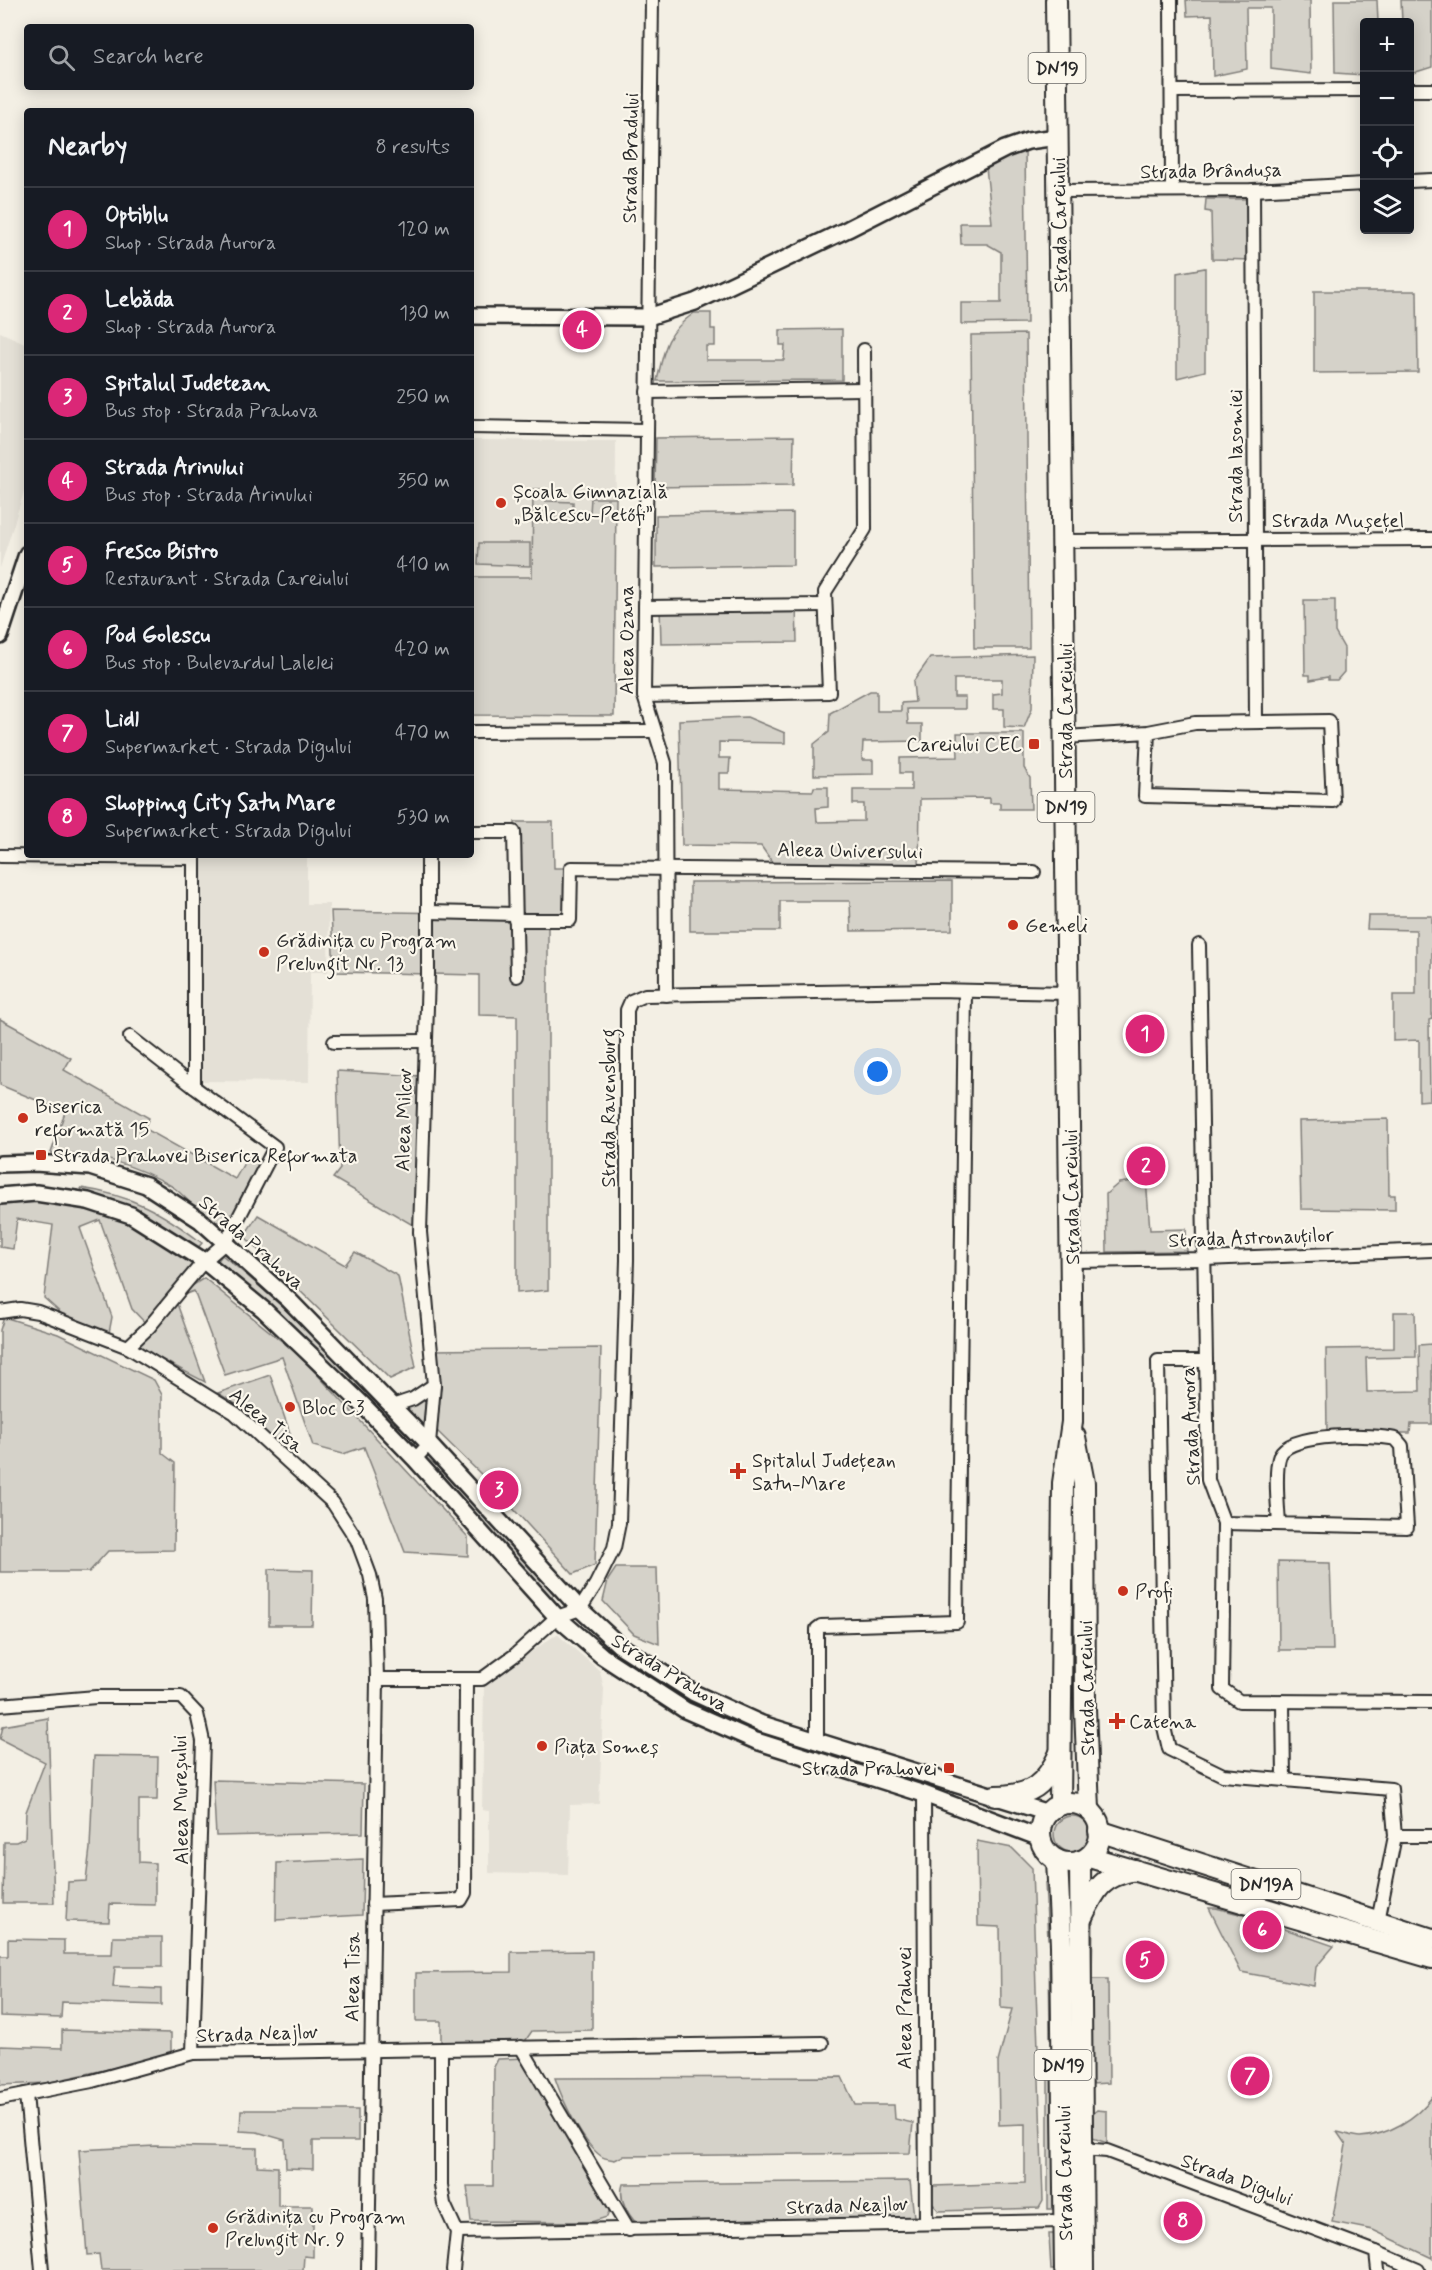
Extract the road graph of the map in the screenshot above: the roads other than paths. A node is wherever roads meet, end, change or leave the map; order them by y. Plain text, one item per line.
1 (652, 0) edge
2 (1056, 0) edge
3 (1171, 0) edge
4 (1360, 90) edge
5 (1414, 90) edge
6 (1432, 90) edge
7 (1172, 91) junction
8 (1058, 137) junction
9 (1432, 180) edge
10 (1414, 181) edge
11 (1360, 184) edge
12 (1172, 189) junction
13 (1253, 190) junction
14 (1058, 191) junction
15 (474, 316) edge
16 (648, 317) junction
17 (864, 350) dead end
18 (864, 389) junction
19 (647, 392) junction
20 (474, 427) edge
21 (646, 430) junction
22 (1432, 538) edge
23 (1254, 540) junction
24 (1064, 541) junction
25 (22, 586) edge
26 (825, 605) junction
27 (645, 606) junction
28 (0, 636) edge
29 (644, 696) junction
30 (1256, 720) junction
31 (654, 731) junction
32 (474, 732) edge
33 (1148, 732) junction
34 (1065, 737) junction
35 (474, 832) edge
36 (0, 856) edge
37 (24, 856) edge
38 (194, 858) edge
39 (428, 858) edge
40 (666, 867) junction
41 (1034, 872) dead end
42 (429, 912) junction
43 (515, 917) junction
44 (1199, 945) dead end
45 (517, 976) dead end
46 (965, 991) junction
47 (1069, 993) junction
48 (666, 995) junction
49 (129, 1037) dead end
50 (424, 1041) junction
51 (334, 1042) dead end
52 (194, 1087) junction
53 (0, 1164) edge
54 (0, 1196) edge
55 (226, 1242) junction
56 (1432, 1250) edge
57 (1204, 1259) junction
58 (204, 1261) junction
59 (1072, 1261) junction
60 (0, 1312) edge
61 (128, 1347) junction
62 (1206, 1360) junction
63 (434, 1385) junction
64 (392, 1406) junction
65 (1072, 1422) junction
66 (429, 1444) junction
67 (416, 1459) junction
68 (1224, 1523) junction
69 (1279, 1524) junction
70 (580, 1609) junction
71 (557, 1617) junction
72 (377, 1679) junction
73 (466, 1680) junction
74 (1283, 1702) junction
75 (1432, 1702) edge
76 (0, 1705) edge
77 (817, 1742) junction
78 (1062, 1748) junction
79 (1284, 1778) junction
80 (924, 1794) junction
81 (995, 1796) junction
82 (1054, 1809) junction
83 (1089, 1810) junction
84 (1099, 1831) junction
85 (1395, 1836) junction
86 (1432, 1836) edge
87 (1040, 1838) junction
88 (1085, 1859) junction
89 (1057, 1860) junction
90 (1135, 1870) junction
91 (373, 1904) junction
92 (1378, 1921) junction
93 (1079, 1922) junction
94 (1432, 1939) edge
95 (1432, 1958) edge
96 (822, 2043) dead end
97 (521, 2047) junction
98 (371, 2050) junction
99 (441, 2050) junction
100 (194, 2053) junction
101 (26, 2094) junction
102 (0, 2099) edge
103 (1082, 2149) junction
104 (1065, 2221) junction
105 (926, 2222) junction
106 (629, 2230) junction
107 (457, 2232) junction
108 (1376, 2252) junction
109 (42, 2270) edge
110 (368, 2270) edge
111 (453, 2270) edge
112 (1065, 2270) edge
113 (1083, 2270) edge
114 (1378, 2270) edge
115 (1418, 2270) edge

1 - 16 street, Strada Bradului
2 - 8 main road, Strada Careiului / DN19
3 - 7 street
4 - 7 street
5 - 6 street
7 - 12 street
8 - 14 main road, Strada Careiului / DN19
8 - 16 street
9 - 10 street
11 - 13 street, Strada Brândușa
12 - 13 street, Strada Brândușa
12 - 14 street, Strada Brândușa
13 - 23 street, Strada Iasomiei
14 - 24 main road, Strada Careiului / DN19
15 - 16 street
16 - 19 street, Aleea Ozana
17 - 18 street
18 - 19 street
18 - 26 street
19 - 21 street, Aleea Ozana
20 - 21 street
21 - 27 street, Aleea Ozana
22 - 23 street, Strada Mușețel
23 - 24 street, Strada Mușețel
23 - 30 street, Strada Iasomiei
24 - 34 main road, Strada Careiului / DN19
25 - 28 street
26 - 27 street
26 - 29 street
27 - 29 street, Aleea Ozana
29 - 31 street, Aleea Ozana
30 - 33 street
30 - 33 street
31 - 32 street
31 - 40 street, Aleea Ozana
33 - 34 street
34 - 47 main road, Strada Careiului / DN19
35 - 43 street
36 - 37 street
38 - 52 street
39 - 42 street, Aleea Milcov
40 - 41 street, Aleea Universului
40 - 43 street, Aleea Universului
40 - 48 street, Aleea Ozana
42 - 43 street
42 - 50 street, Aleea Milcov
43 - 45 street
44 - 57 street, Strada Aurora
46 - 47 street, Strada Ravensburg
46 - 48 street, Strada Ravensburg
46 - 77 street
47 - 59 main road, Strada Careiului / DN19
48 - 70 street, Strada Ravensburg
49 - 52 street
50 - 51 street
50 - 63 street, Aleea Milcov
52 - 55 street
53 - 55 street, Strada Prahova
54 - 58 street, Strada Prahova
55 - 58 street
55 - 64 street, Strada Prahova
56 - 57 street, Strada Astronauților
57 - 59 street, Strada Astronauților
57 - 62 street, Strada Aurora
58 - 61 street
58 - 67 street, Strada Prahova
59 - 65 main road, Strada Careiului / DN19
60 - 61 street, Aleea Tisa
61 - 72 street, Aleea Tisa
62 - 68 street, Strada Aurora
62 - 79 street
63 - 64 street
63 - 66 street, Aleea Milcov
64 - 66 street, Strada Prahova
65 - 78 main road, Strada Careiului / DN19
65 - 83 main road, Strada Careiului / DN19
66 - 67 street
66 - 70 street, Strada Prahova
67 - 71 street, Strada Prahova
68 - 69 street
68 - 74 street, Strada Aurora
69 - 69 street
70 - 71 street
70 - 77 street, Strada Prahova
71 - 73 street
71 - 80 street, Strada Prahova
72 - 73 street
72 - 91 street, Aleea Tisa
73 - 91 street
74 - 75 street, Strada Aurora
74 - 79 street
76 - 100 street, Aleea Mureșului
77 - 81 street, Strada Prahova
78 - 81 main road
78 - 82 main road, Strada Careiului / DN19
79 - 85 street
80 - 87 street, Strada Prahova
80 - 105 street, Aleea Prahovei
81 - 82 street, Strada Prahova
82 - 83 main road
82 - 87 main road, DN19
83 - 84 main road, DN19
84 - 88 main road, DN19
84 - 92 main road, DN19A
85 - 86 street
85 - 92 street
87 - 89 main road
88 - 89 main road
88 - 90 main road, DN19A
88 - 93 main road, Strada Careiului / DN19
89 - 104 main road, Strada Careiului / DN19
90 - 93 main road
90 - 95 main road, DN19A
91 - 98 street, Aleea Tisa
92 - 94 main road, DN19A
93 - 103 main road, Strada Careiului / DN19
96 - 97 street, Strada Neajlov
97 - 99 street, Strada Neajlov
97 - 106 street
98 - 99 street, Strada Neajlov
98 - 100 street, Strada Neajlov
98 - 110 street, Aleea Tisa
99 - 107 street
100 - 101 street, Strada Neajlov
101 - 102 street, Strada Neajlov
101 - 109 street
103 - 108 street, Strada Digului
103 - 113 main road, Strada Careiului / DN19
104 - 105 street, Strada Neajlov
104 - 112 main road, Strada Careiului / DN19
105 - 106 street, Strada Neajlov
106 - 107 street, Strada Neajlov
107 - 111 street
108 - 114 street
108 - 115 street, Strada Digului

